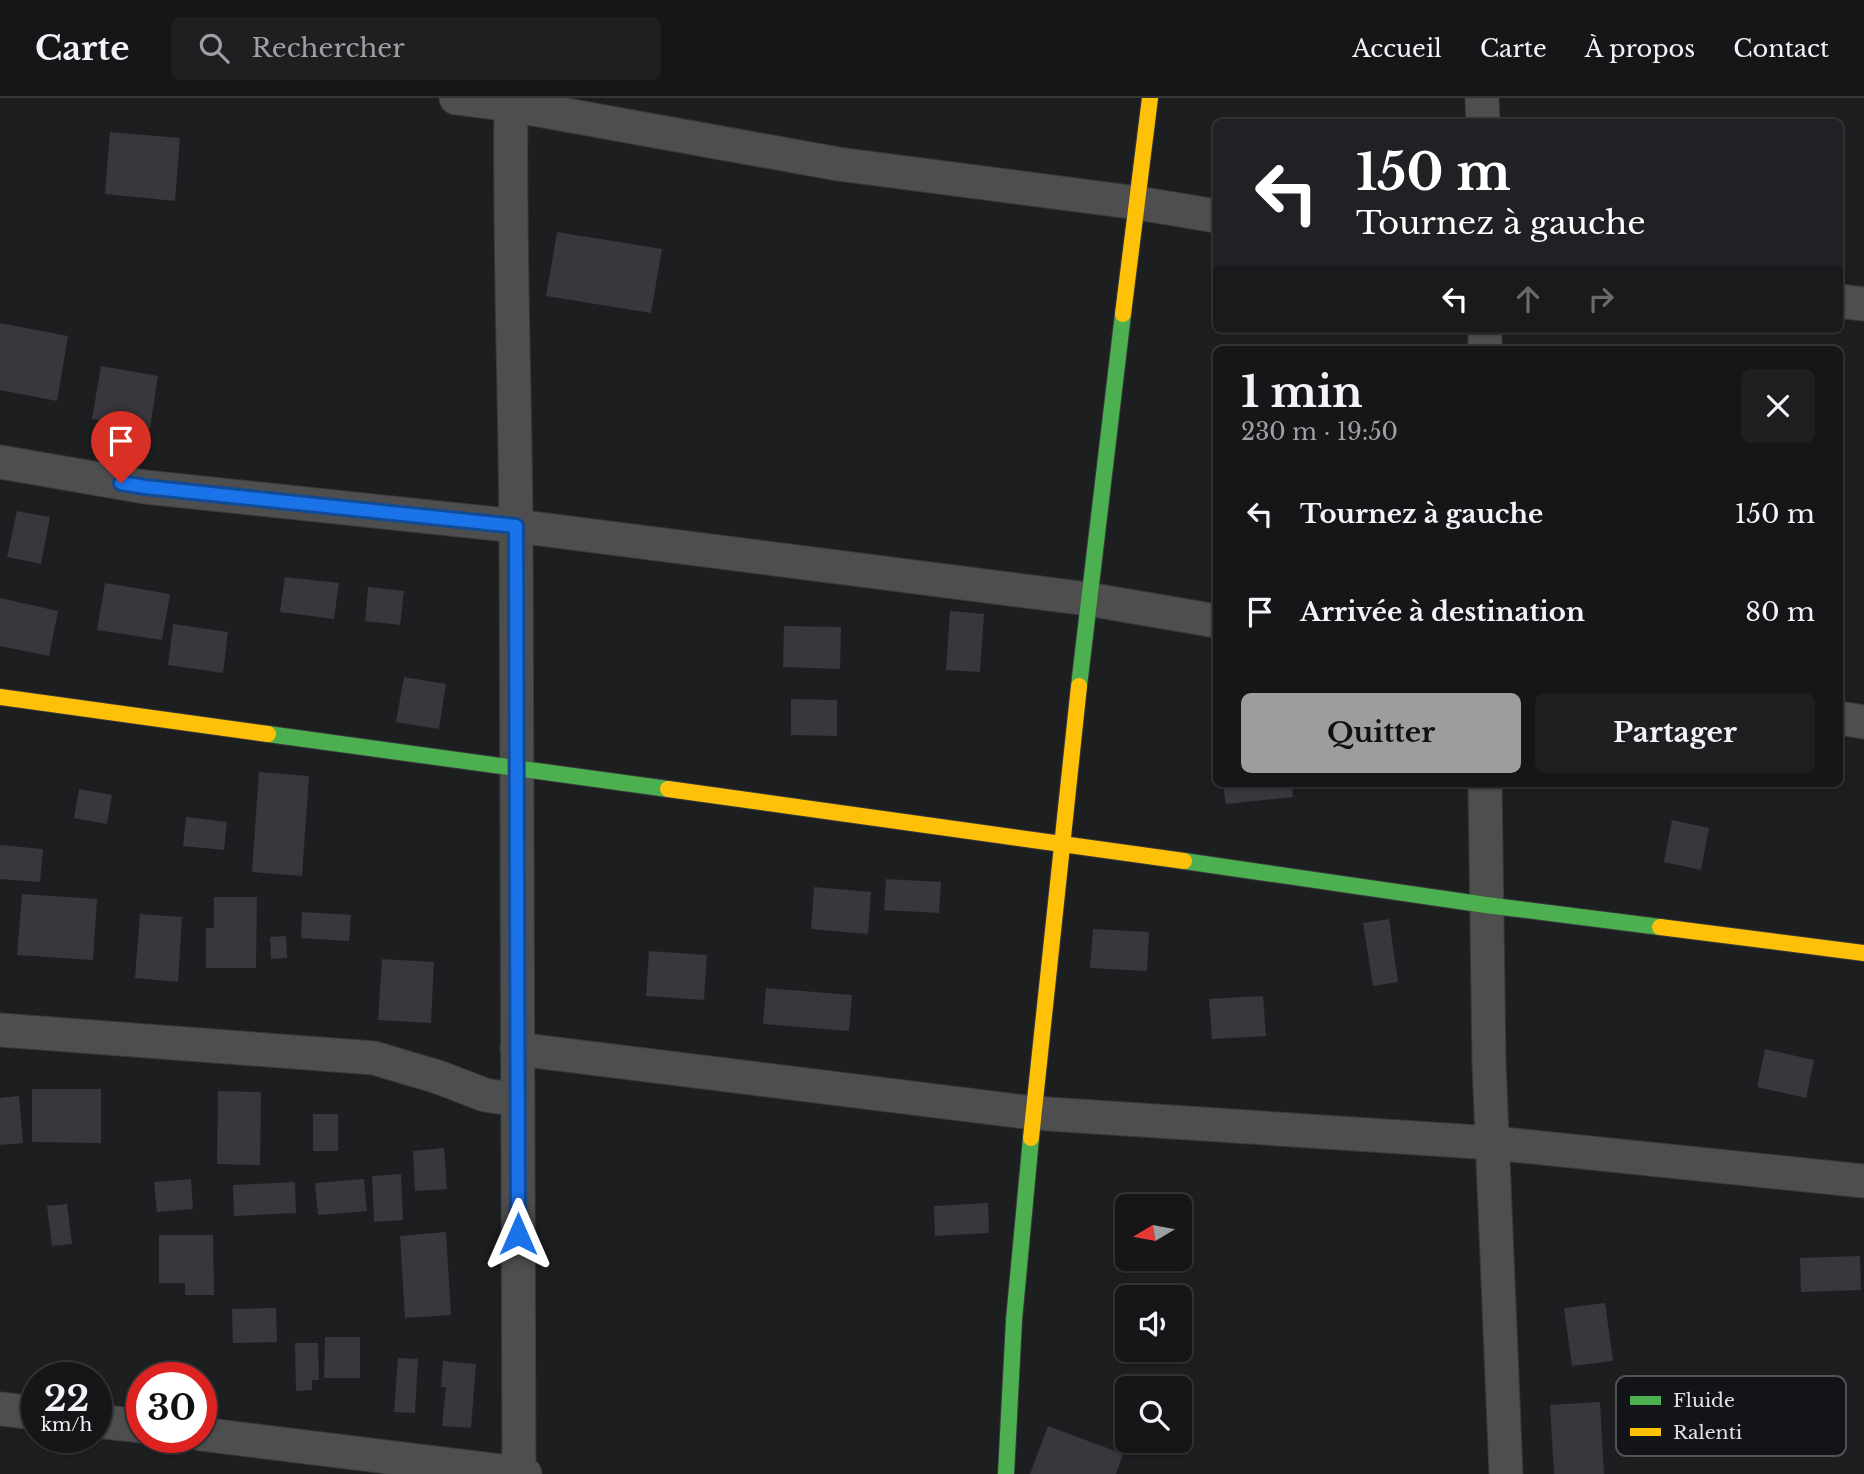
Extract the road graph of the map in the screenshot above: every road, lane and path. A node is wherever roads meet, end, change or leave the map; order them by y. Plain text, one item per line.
1 (456, 98) edge
2 (1150, 98) edge
3 (1482, 98) edge
4 (511, 102) edge
5 (1483, 119) edge
6 (1138, 203) junction
7 (1213, 216) edge
8 (1843, 301) edge
9 (1864, 304) edge
10 (0, 462) edge
11 (516, 526) junction
12 (1088, 599) junction
13 (1213, 620) edge
14 (0, 697) edge
15 (1843, 719) edge
16 (1864, 722) edge
17 (515, 768) junction
18 (1485, 787) edge
19 (1063, 843) junction
20 (1486, 905) junction
21 (1864, 953) edge
22 (0, 1030) edge
23 (517, 1049) junction
24 (517, 1100) junction
25 (1033, 1113) junction
26 (1493, 1143) junction
27 (1864, 1181) edge
28 (0, 1409) edge
29 (21, 1411) edge
30 (217, 1436) edge
31 (519, 1474) edge
32 (525, 1474) edge
33 (1006, 1474) edge
34 (1506, 1474) edge

1 - 4 street
2 - 6 street
3 - 5 street
4 - 6 street
4 - 11 street
6 - 7 street
6 - 12 street
8 - 9 street
10 - 11 street
11 - 12 street
11 - 17 street
12 - 13 street
12 - 19 street
14 - 17 street
15 - 16 street
17 - 19 street
17 - 23 street
18 - 20 street
19 - 20 street
19 - 25 street
20 - 21 street
20 - 26 street
22 - 24 street
23 - 24 street
23 - 25 street
24 - 31 street
25 - 26 street
25 - 33 street
26 - 27 street
26 - 34 street
28 - 29 street
30 - 31 street
31 - 32 street

